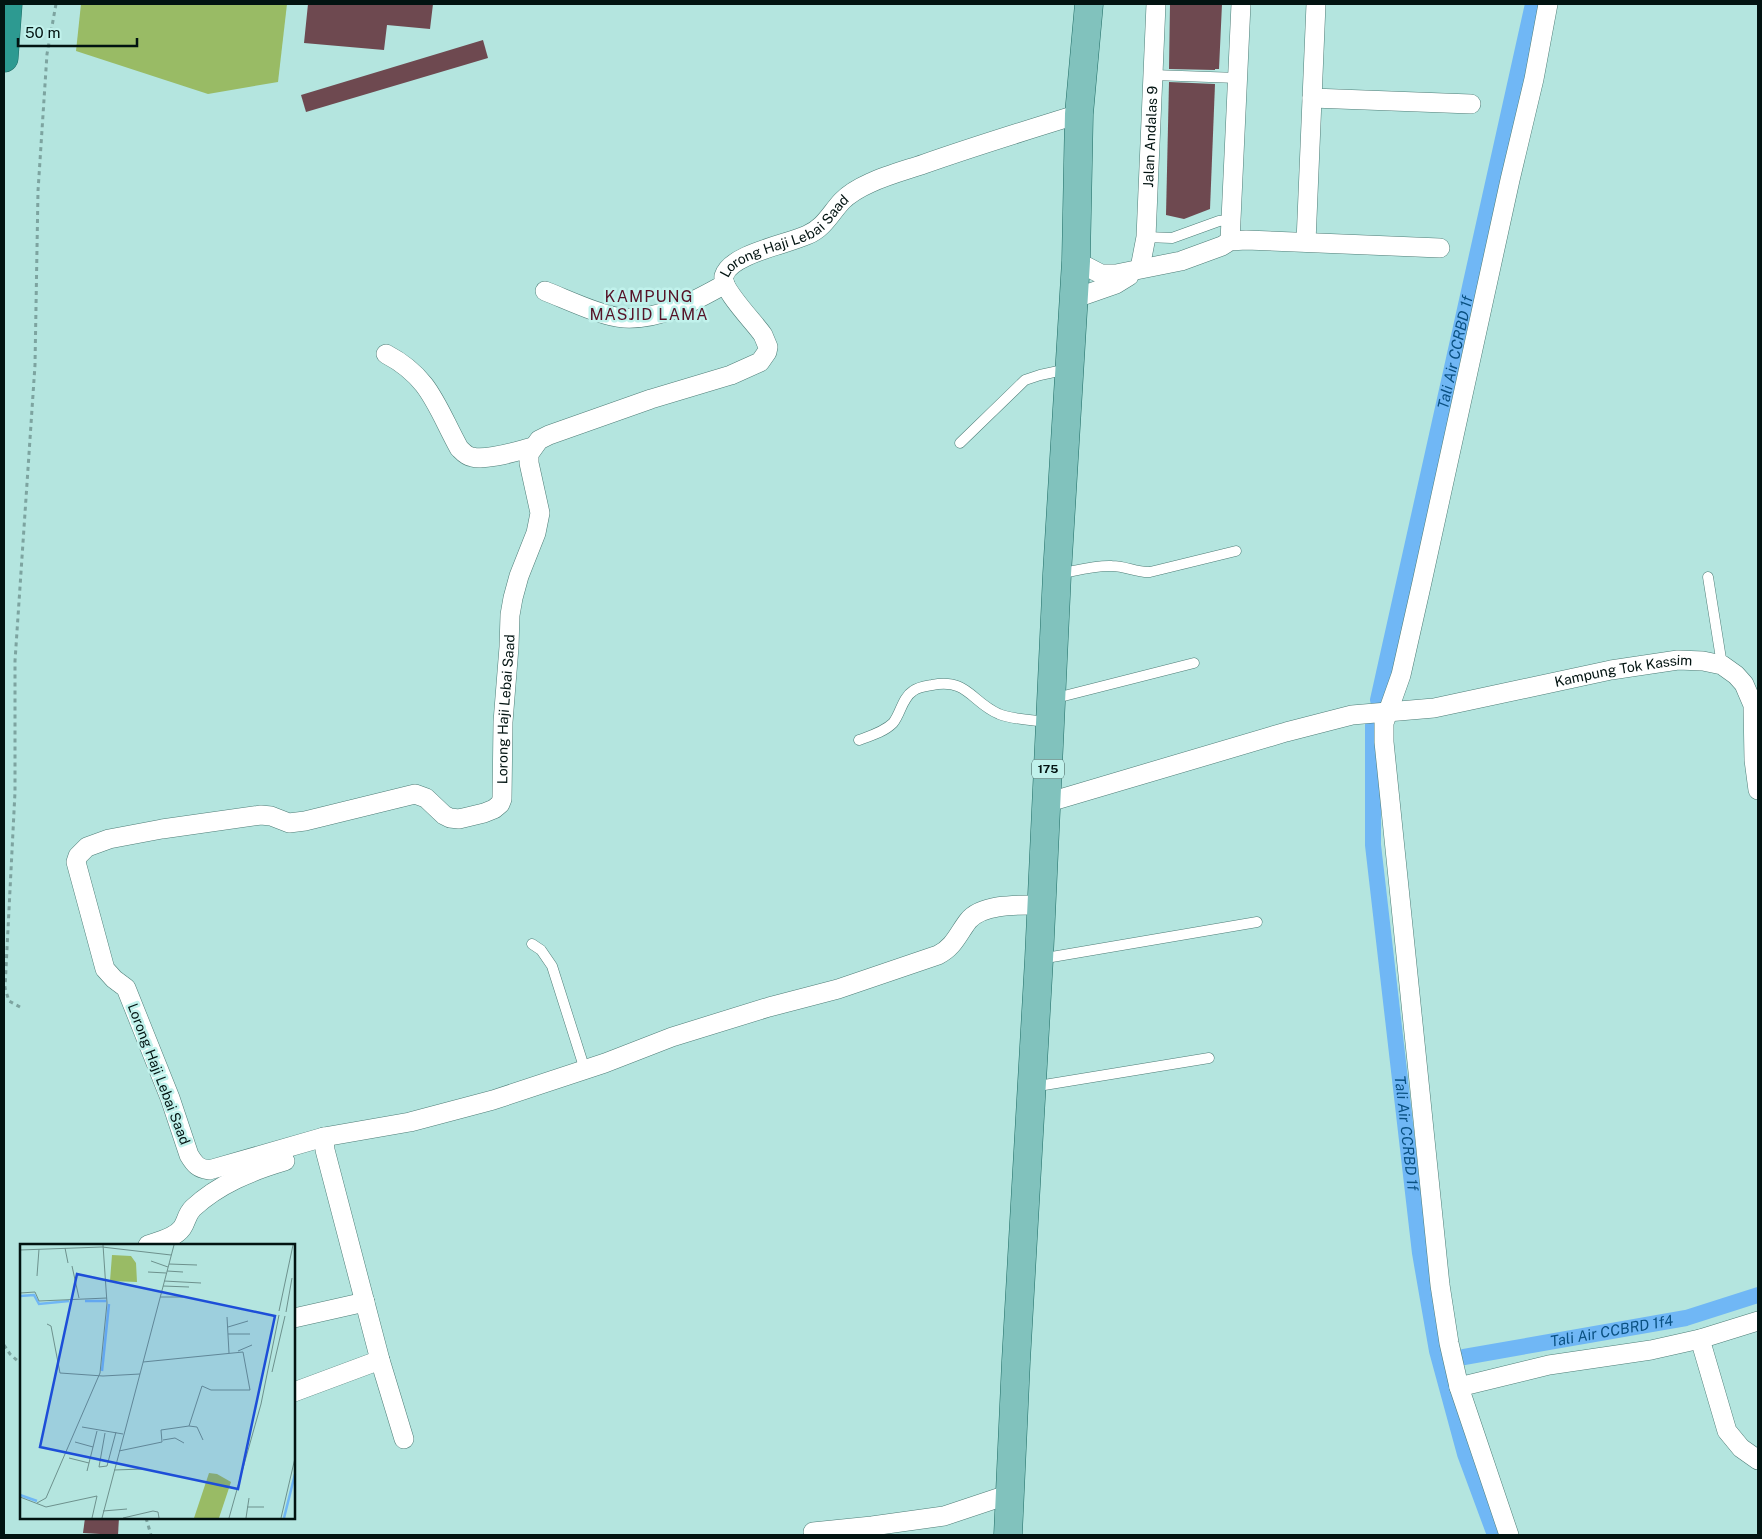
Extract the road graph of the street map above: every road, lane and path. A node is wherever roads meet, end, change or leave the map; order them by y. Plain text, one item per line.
1 (8, 4) edge
2 (56, 4) edge
3 (1089, 4) edge
4 (1156, 4) edge
5 (1241, 4) edge
6 (1316, 4) edge
7 (1548, 4) edge
8 (4, 58) edge
9 (1152, 75) junction
10 (1238, 78) junction
11 (1312, 98) junction
12 (1471, 104) dead end
13 (1079, 114) junction
14 (1231, 220) junction
15 (1146, 237) junction
16 (1230, 241) junction
17 (1306, 242) junction
18 (1440, 248) dead end
19 (1076, 261) junction
20 (1140, 268) junction
21 (725, 284) junction
22 (545, 292) dead end
23 (1073, 299) junction
24 (386, 354) dead end
25 (1069, 369) junction
26 (960, 443) dead end
27 (532, 447) junction
28 (1236, 551) dead end
29 (1057, 574) junction
30 (1708, 577) dead end
31 (1194, 663) dead end
32 (1722, 665) junction
33 (1050, 711) junction
34 (1389, 712) junction
35 (859, 740) dead end
36 (1758, 790) edge
37 (1046, 804) junction
38 (1042, 904) junction
39 (1257, 922) dead end
40 (532, 944) dead end
41 (1039, 959) junction
42 (20, 1007) dead end
43 (1209, 1058) dead end
44 (585, 1070) junction
45 (1031, 1087) junction
46 (325, 1144) junction
47 (150, 1244) edge
48 (365, 1302) junction
49 (295, 1318) edge
50 (1758, 1321) edge
51 (1700, 1339) junction
52 (4, 1345) edge
53 (380, 1360) junction
54 (20, 1363) edge
55 (1459, 1387) junction
56 (295, 1392) edge
57 (404, 1439) dead end
58 (1758, 1460) edge
59 (1010, 1494) junction
60 (146, 1519) edge
61 (813, 1532) dead end
62 (151, 1535) edge
63 (1008, 1535) edge
64 (1509, 1535) edge

1 - 8 highway
2 - 42 path
3 - 13 main road, 175
4 - 9 street, Jalan Andalas 9
5 - 10 street
6 - 11 street
7 - 34 street
9 - 10 lane
9 - 15 street, Jalan Andalas 9
10 - 14 street
11 - 12 street
11 - 17 street
13 - 19 main road, 175
13 - 21 street, Lorong Haji Lebai Saad
14 - 15 lane
14 - 16 street
15 - 20 street, Jalan Andalas 9
16 - 17 street
16 - 20 street
17 - 18 street
19 - 20 street
19 - 23 main road, 175
20 - 23 street
21 - 22 street
21 - 27 street, Lorong Haji Lebai Saad
23 - 25 main road, 175
24 - 27 street
25 - 26 lane
25 - 29 main road, 175
27 - 46 street, Lorong Haji Lebai Saad
28 - 29 lane
29 - 33 main road, 175
30 - 32 lane
31 - 33 lane
32 - 34 street, Kampung Tok Kassim
32 - 36 street, Kampung Tok Kassim
33 - 35 lane
33 - 37 main road, 175
34 - 37 street, Kampung Tok Kassim
34 - 55 street
37 - 38 main road, 175
38 - 41 main road, 175
38 - 44 street
39 - 41 lane
40 - 44 lane
41 - 45 main road, 175
43 - 45 lane
44 - 46 street
45 - 59 main road, 175
46 - 47 street
46 - 48 street
48 - 49 street
48 - 53 street
50 - 51 street
51 - 55 street
51 - 58 street
52 - 54 path
53 - 56 street
53 - 57 street
55 - 64 street
59 - 61 street
59 - 63 main road, 175
60 - 62 path

